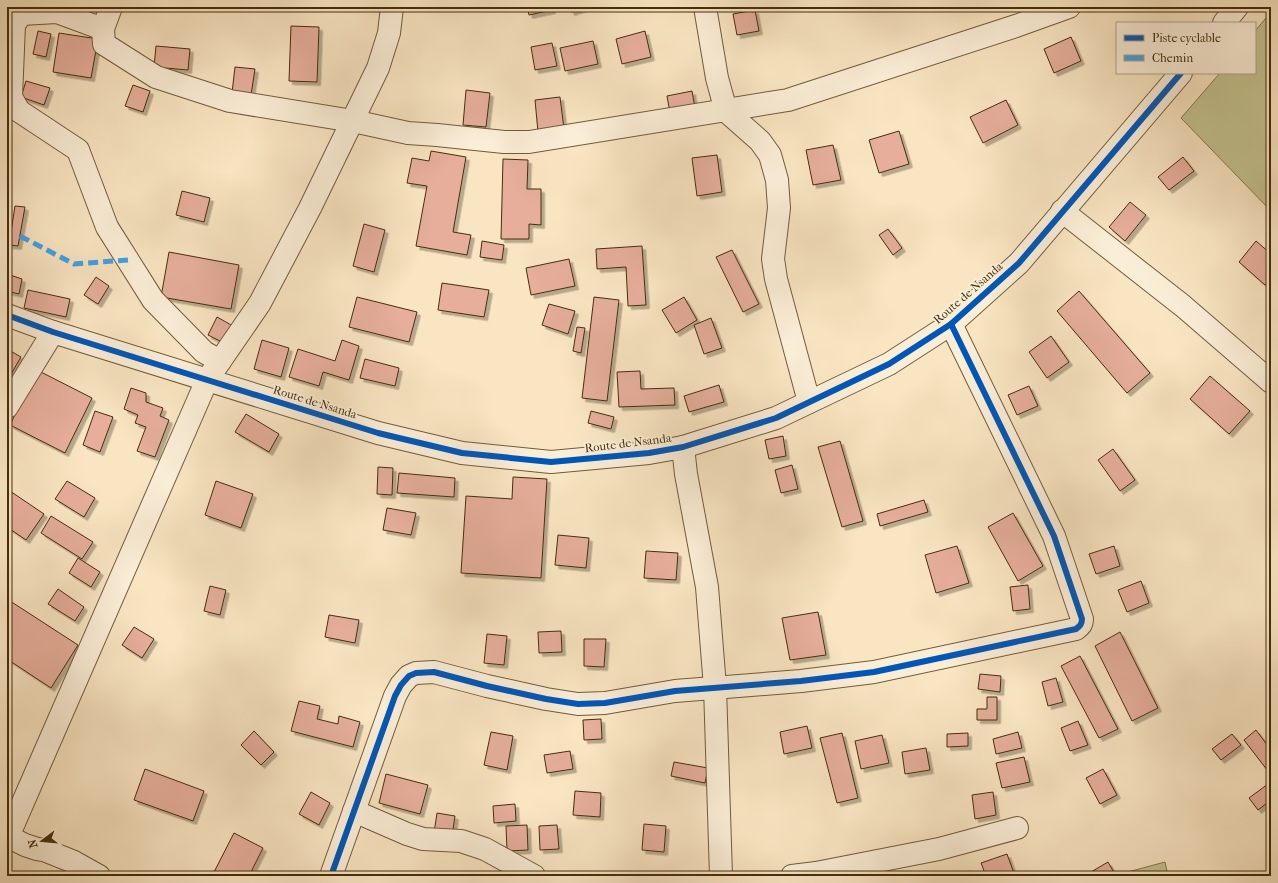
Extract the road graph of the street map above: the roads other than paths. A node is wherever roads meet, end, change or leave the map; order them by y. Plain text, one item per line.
1 (111, 7) edge
2 (392, 7) edge
3 (705, 7) edge
4 (1069, 7) edge
5 (1237, 7) edge
6 (20, 10) edge
7 (1225, 22) edge
8 (103, 29) junction
9 (1180, 74) edge
10 (726, 111) junction
11 (353, 121) junction
12 (1062, 211) junction
13 (7, 315) edge
14 (951, 324) junction
15 (53, 332) junction
16 (220, 360) junction
17 (207, 380) junction
18 (1271, 382) edge
19 (809, 402) junction
20 (7, 407) edge
21 (683, 448) junction
22 (715, 687) junction
23 (354, 811) junction
24 (1017, 828) dead end
25 (8, 837) edge
26 (99, 876) edge
27 (331, 876) edge
28 (534, 876) edge
29 (722, 876) edge
30 (792, 876) edge

1 - 8 street
2 - 11 street
3 - 10 street
4 - 10 street
5 - 7 street
6 - 8 street
6 - 16 street
8 - 11 street
9 - 12 street, Route de Nsanda
10 - 11 street
10 - 19 street
11 - 16 street
12 - 14 street, Route de Nsanda
12 - 18 street
13 - 15 street, Route de Nsanda
14 - 19 street, Route de Nsanda
14 - 22 street
15 - 17 street, Route de Nsanda
15 - 20 street
16 - 17 street
17 - 21 street, Route de Nsanda
17 - 25 street
19 - 21 street, Route de Nsanda
21 - 22 street
22 - 23 street
22 - 29 street
23 - 27 street
23 - 28 street
24 - 30 street
25 - 26 street

